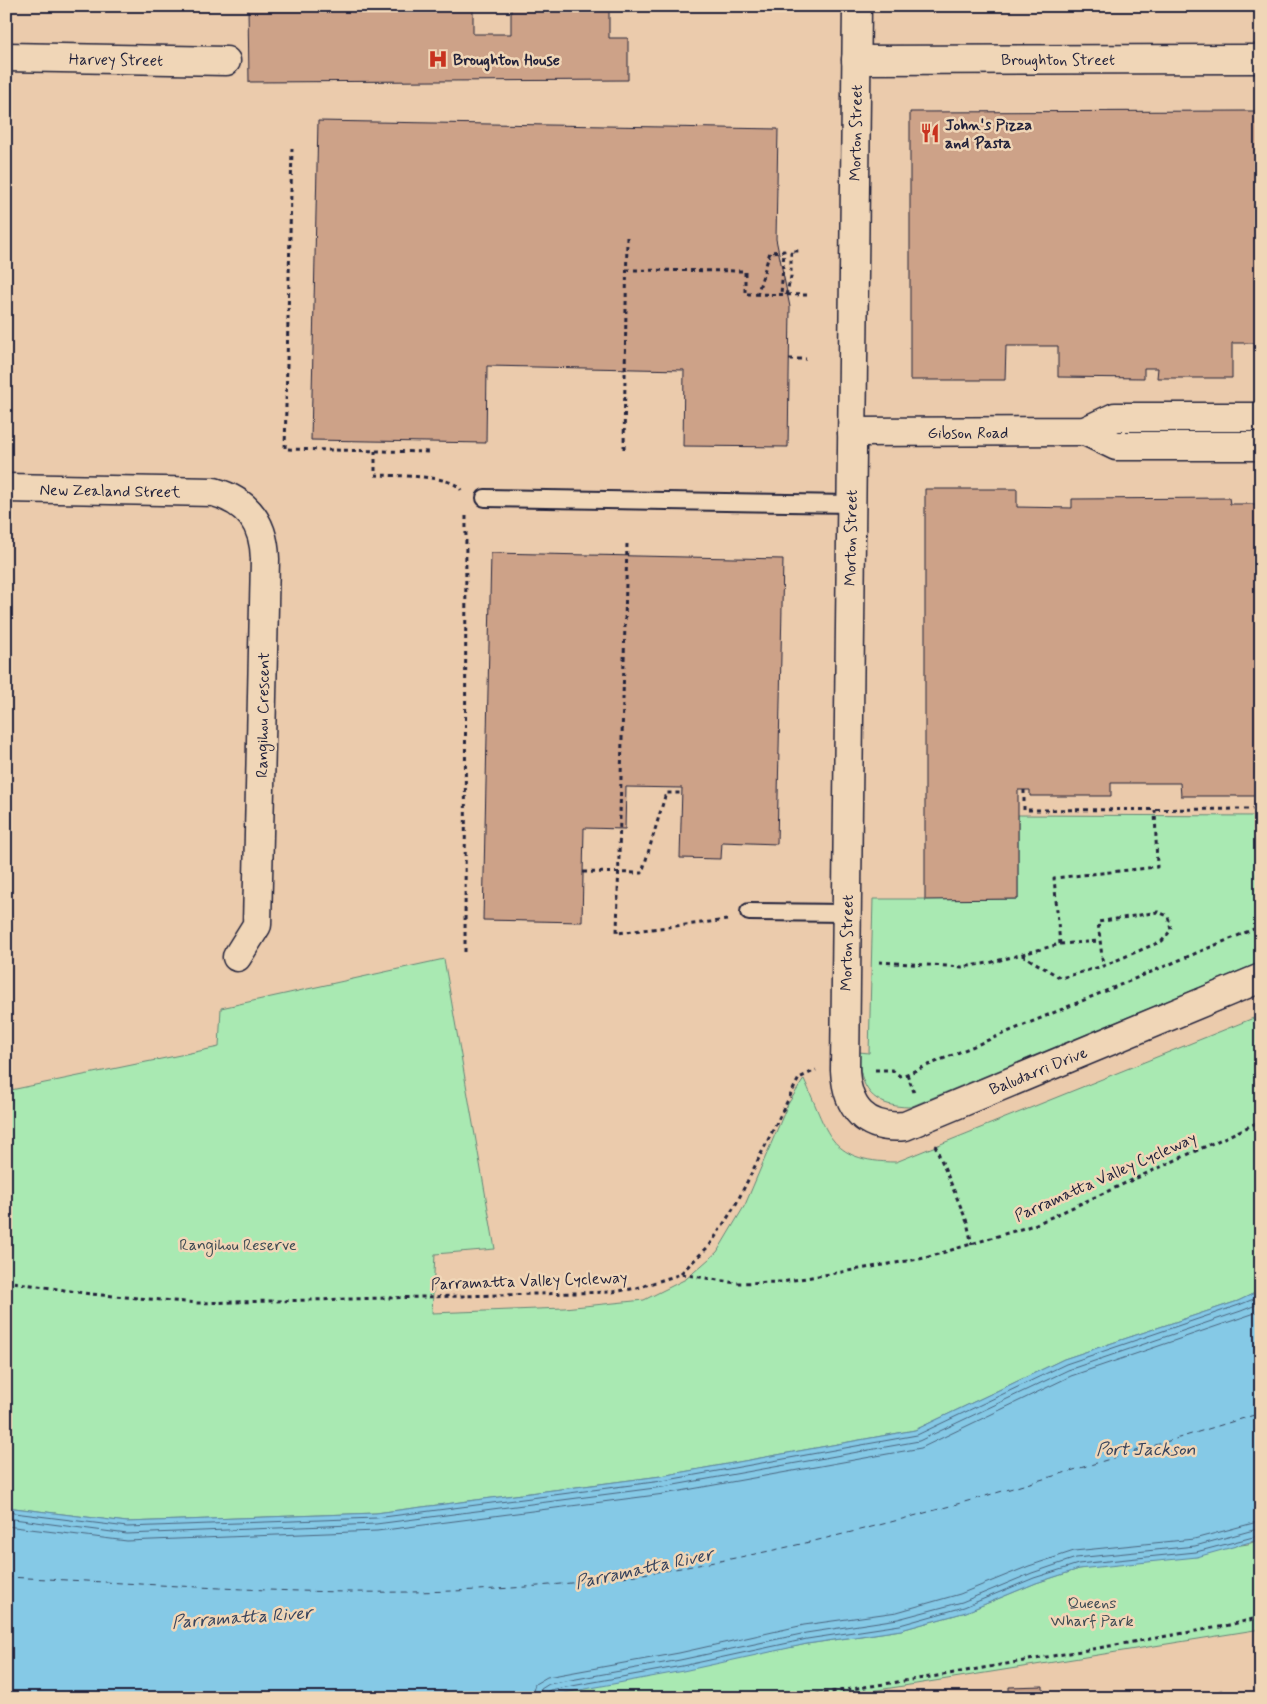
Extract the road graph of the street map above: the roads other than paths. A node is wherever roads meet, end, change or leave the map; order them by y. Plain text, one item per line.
1 (857, 6) edge
2 (6, 57) edge
3 (1261, 59) edge
4 (856, 60) junction
5 (226, 61) dead end
6 (1261, 417) edge
7 (1085, 431) junction
8 (852, 432) junction
9 (1261, 446) edge
10 (6, 488) edge
11 (214, 492) joint
12 (485, 498) dead end
13 (851, 504) junction
14 (846, 913) junction
15 (742, 916) road end
16 (238, 958) dead end
17 (1261, 978) edge
18 (856, 1070) joint

1 - 4 street, Morton Street
2 - 5 street, Harvey Street
3 - 4 street, Broughton Street
4 - 8 street, Morton Street
6 - 7 street, Gibson Road
7 - 8 street, Gibson Road
7 - 9 street, Gibson Road
8 - 13 street, Morton Street
10 - 11 street, New Zealand Street
11 - 16 street, Rangihou Crescent
12 - 13 lane
13 - 14 street, Morton Street
14 - 15 lane
14 - 18 street, Morton Street
17 - 18 street, Baludarri Drive

